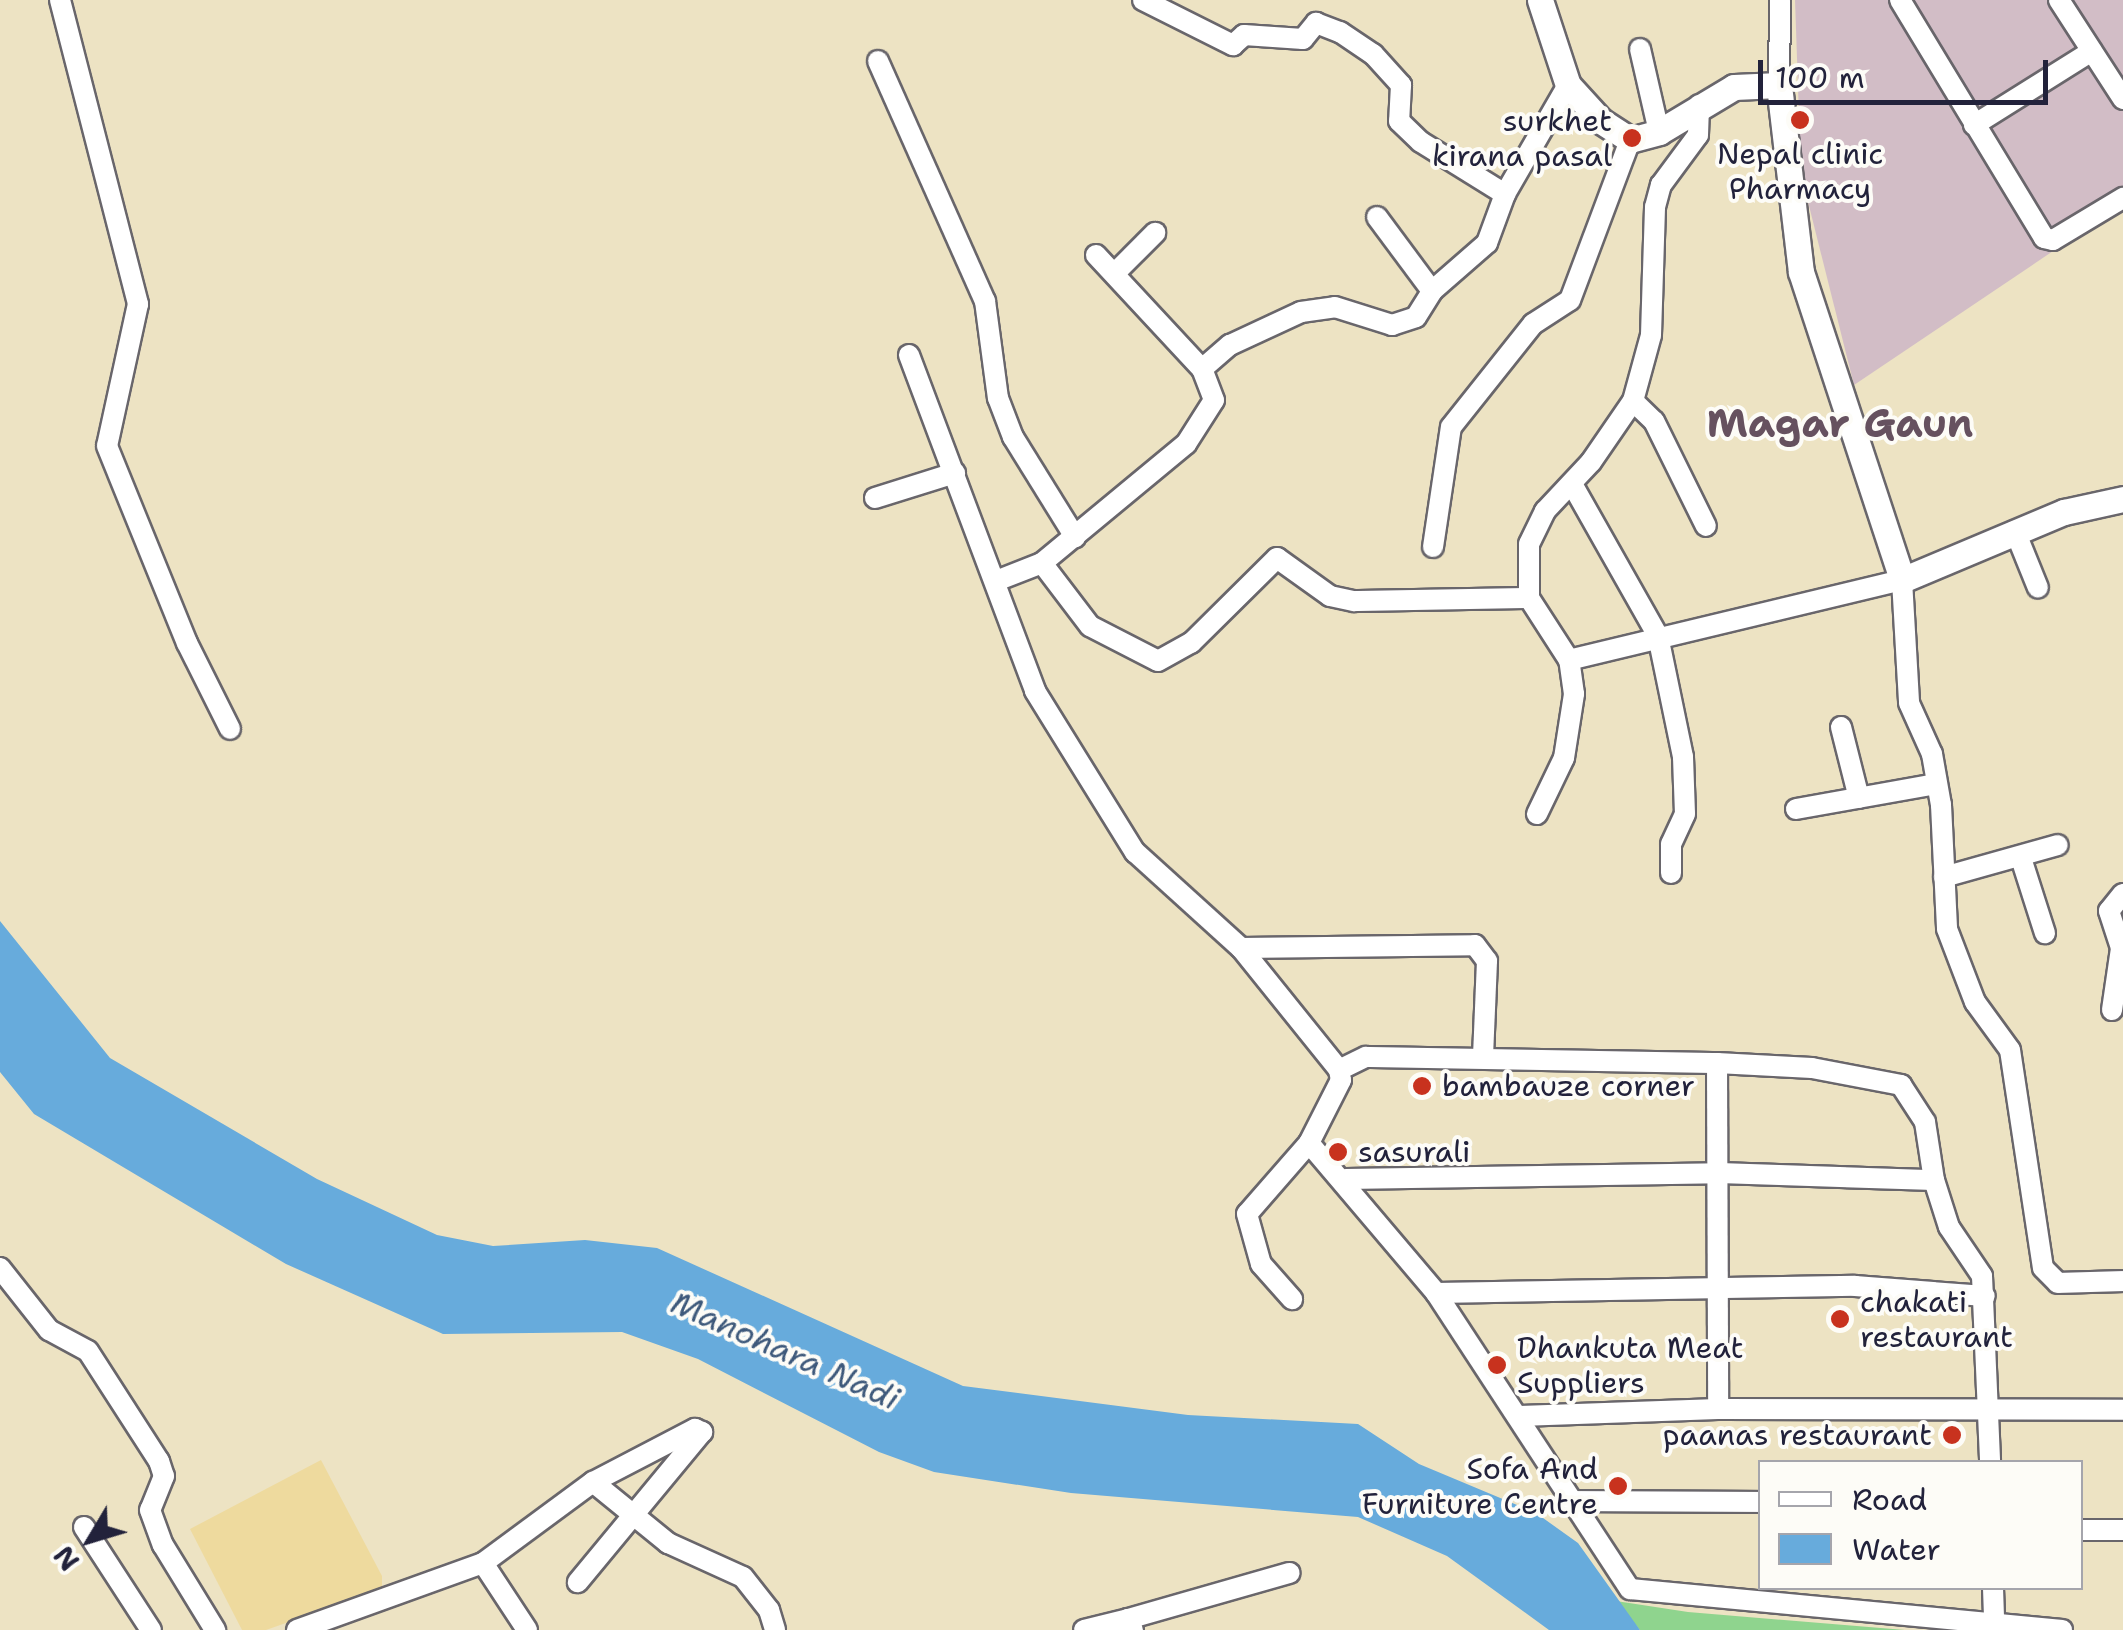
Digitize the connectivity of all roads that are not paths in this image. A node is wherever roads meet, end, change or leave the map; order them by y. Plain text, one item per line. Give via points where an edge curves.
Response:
1 (60, 0) edge
2 (1143, 0) edge
3 (1540, 0) edge
4 (1780, 0) edge
5 (1900, 0) edge
6 (2059, 0) edge
7 (1640, 49) dead end
8 (2092, 51) junction
9 (878, 61) dead end
10 (1568, 85) junction
11 (1779, 85) junction
12 (2123, 99) edge
13 (1699, 105) junction
14 (1974, 125) junction
15 (1659, 132) junction
16 (1630, 140) junction
17 (1504, 194) junction
18 (2123, 198) edge
19 (1377, 217) dead end
20 (1155, 232) dead end
21 (1096, 255) dead end
22 (1115, 272) junction
23 (1432, 292) junction
24 (909, 355) dead end
25 (1202, 369) junction
26 (1633, 401) junction
27 (954, 472) junction
28 (1572, 484) junction
29 (875, 498) dead end
30 (2123, 499) edge
31 (1706, 526) dead end
32 (2015, 531) junction
33 (1075, 537) junction
34 (1433, 546) dead end
35 (1042, 563) junction
36 (996, 580) junction
37 (1902, 580) junction
38 (2038, 588) dead end
39 (1529, 598) junction
40 (1658, 636) junction
41 (1570, 660) junction
42 (1841, 726) dead end
43 (230, 729) dead end
44 (1937, 784) junction
45 (1859, 798) junction
46 (1796, 810) dead end
47 (1537, 814) dead end
48 (2058, 845) dead end
49 (2022, 858) junction
50 (1671, 873) dead end
51 (1944, 877) junction
52 (2123, 894) edge
53 (2045, 933) dead end
54 (1241, 948) junction
55 (2112, 1010) dead end
56 (1483, 1057) junction
57 (1717, 1063) junction
58 (1339, 1070) junction
59 (1310, 1143) junction
60 (1719, 1173) junction
61 (1346, 1179) junction
62 (1934, 1180) junction
63 (1, 1272) edge
64 (2123, 1282) edge
65 (1718, 1290) junction
66 (1436, 1294) junction
67 (1985, 1296) junction
68 (1292, 1299) dead end
69 (1718, 1408) junction
70 (2123, 1410) edge
71 (1989, 1411) junction
72 (1520, 1416) junction
73 (1990, 1460) edge
74 (593, 1482) junction
75 (1572, 1501) junction
76 (1758, 1502) edge
77 (634, 1518) junction
78 (84, 1527) dead end
79 (2083, 1530) edge
80 (2123, 1530) edge
81 (484, 1563) junction
82 (1290, 1573) dead end
83 (578, 1582) dead end
84 (1993, 1590) edge
85 (1130, 1624) edge
86 (1994, 1625) junction
87 (151, 1630) edge
88 (215, 1630) edge
89 (296, 1630) edge
90 (527, 1630) edge
91 (775, 1630) edge
92 (1084, 1630) edge
93 (2062, 1630) edge

1 - 43 street via 138,304 107,446 187,644
2 - 17 street via 1233,45 1244,35 1303,39 1316,22 1340,32 1373,54 1400,85 1399,121
3 - 10 main road
4 - 11 street
5 - 14 street
6 - 8 street
7 - 15 street
8 - 12 street
8 - 14 street
9 - 33 street via 985,301 998,398 1013,437
10 - 16 main road via 1600,121
10 - 17 street
11 - 13 main road via 1734,88
11 - 37 main road via 1801,272
13 - 15 main road
13 - 26 street via 1698,135 1661,185 1655,207 1650,336
14 - 18 street via 2044,238 2053,240
15 - 16 main road
16 - 34 street via 1570,300 1534,324 1450,427
17 - 23 street via 1487,244
19 - 23 street
20 - 22 street
21 - 22 street
22 - 25 street
23 - 25 street via 1416,316 1392,325 1335,307 1270,322
24 - 27 street
25 - 33 street via 1214,400 1201,428
26 - 28 street
26 - 31 street via 1654,421
27 - 29 street
27 - 36 street
28 - 39 street via 1535,528 1526,560
28 - 40 street
30 - 32 main road
32 - 37 main road
32 - 38 street
33 - 35 street
35 - 36 street
35 - 39 street via 1090,626 1158,661 1191,643 1277,558 1330,596 1354,601
36 - 54 street via 1035,691 1135,852
37 - 40 street
37 - 44 street via 1909,703 1932,754
39 - 41 street
40 - 41 street
40 - 50 street via 1684,757 1686,814 1671,844
41 - 47 street via 1570,730
42 - 45 street
44 - 45 street
44 - 51 street
45 - 46 street
48 - 49 street
49 - 51 street
49 - 53 street
51 - 64 street via 1958,968 2010,1050 2043,1268 2058,1283
52 - 55 street via 2109,911 2120,948
54 - 56 street via 1474,945 1488,961
54 - 58 street
56 - 57 street
56 - 58 street via 1366,1057
57 - 60 street
57 - 62 street via 1812,1068 1900,1085 1925,1122
58 - 59 street via 1342,1080
59 - 61 street
59 - 68 street via 1247,1214 1261,1264
60 - 61 street
60 - 62 street
60 - 65 street
61 - 66 street
62 - 67 street via 1949,1227 1982,1276
63 - 88 street via 49,1330 88,1351 159,1461 164,1476 150,1510 163,1545
65 - 66 street
65 - 67 street via 1855,1286
65 - 69 street
66 - 72 street
67 - 71 street
69 - 71 street
69 - 72 street
70 - 71 street
71 - 73 street
72 - 75 street
74 - 77 street
74 - 77 street via 695,1429 702,1432
74 - 81 street
75 - 76 street
75 - 86 street via 1618,1577 1644,1595
77 - 83 street
77 - 91 street via 668,1543 743,1577 769,1610
78 - 87 street
79 - 80 street
81 - 89 street
81 - 90 street
82 - 85 street
84 - 86 street
85 - 92 street
86 - 93 street

